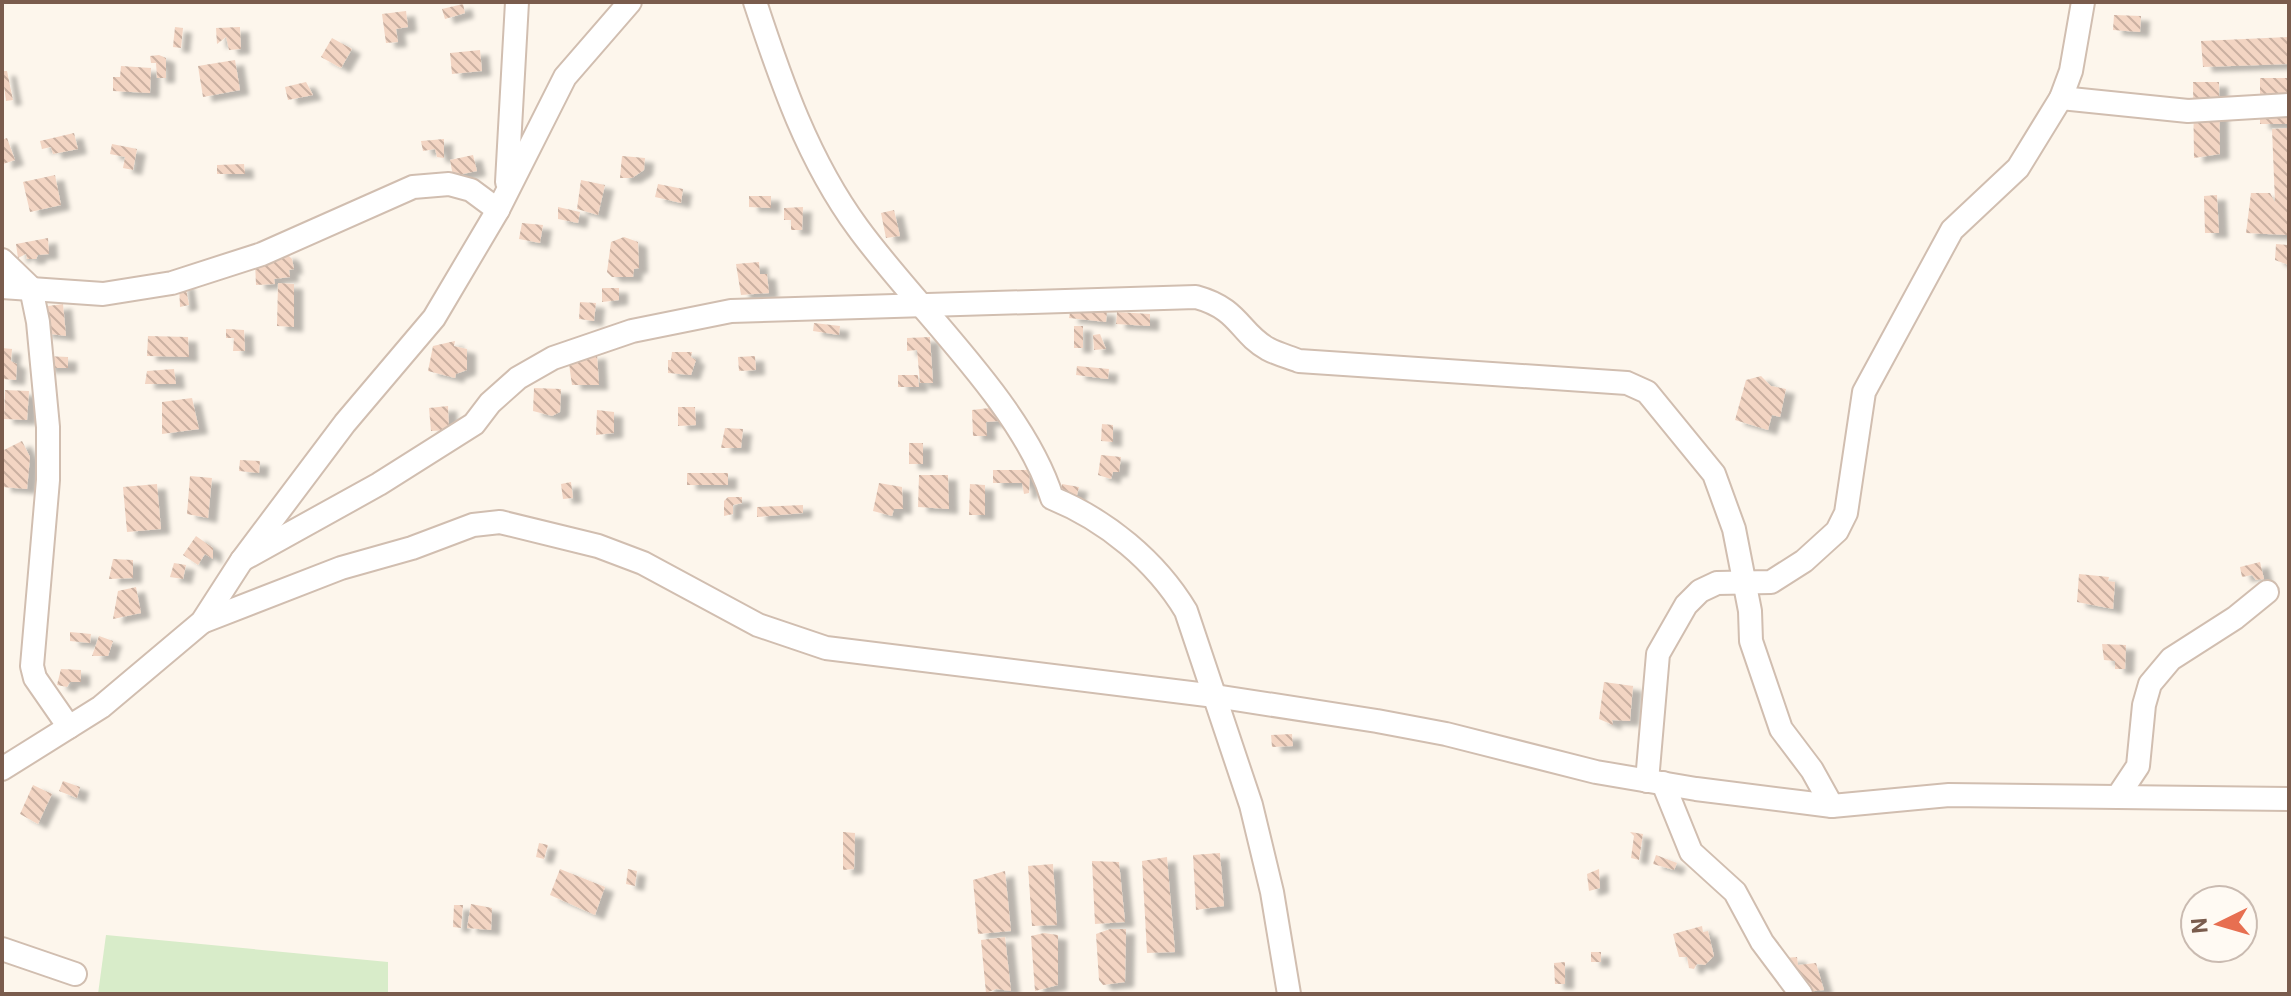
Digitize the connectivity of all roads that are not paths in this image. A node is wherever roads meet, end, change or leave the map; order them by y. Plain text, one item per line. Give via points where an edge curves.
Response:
1 (517, 2) edge
2 (630, 2) edge
3 (755, 2) edge
4 (2083, 2) edge
5 (2061, 98) junction
6 (2289, 105) edge
7 (502, 200) junction
8 (2, 260) edge
9 (2, 287) edge
10 (31, 288) junction
11 (922, 306) junction
12 (242, 560) junction
13 (1746, 585) junction
14 (2267, 592) dead end
15 (202, 622) junction
16 (1215, 696) junction
17 (69, 727) junction
18 (2, 769) edge
19 (1655, 782) junction
20 (2118, 796) junction
21 (2289, 799) edge
22 (1832, 806) junction
23 (2, 949) edge
24 (75, 974) dead end
25 (1289, 994) edge
26 (1801, 994) edge

1 - 7 street
2 - 7 street via 565,77
3 - 11 street via 783,88 818,165 857,227
4 - 5 street
5 - 6 street via 2188,111
5 - 13 street via 2018,168 1952,230 1877,366 1864,392 1849,501 1837,531 1786,575
7 - 10 street via 449,184 413,187 262,254 172,283 103,294
7 - 12 street via 434,318 345,423
8 - 10 street
9 - 10 street
10 - 17 street via 48,467 32,666
11 - 12 street via 731,311 632,331 553,358 518,378 474,424
11 - 13 street via 1196,297 1215,302 1237,318 1266,348 1299,361 1637,385 1714,474
11 - 16 street via 1028,443 1042,465 1052,498 1073,506 1140,553 1172,586
12 - 15 street
13 - 19 street via 1717,583 1700,591 1658,654
13 - 22 street via 1751,641 1781,729
14 - 20 street via 2171,659 2150,684 2138,766
15 - 16 street via 341,568 473,525 500,522 643,563 758,625 826,648
15 - 17 street via 142,676
16 - 19 street via 1446,734
16 - 25 street via 1262,850
17 - 18 street
19 - 22 street
19 - 26 street via 1691,852 1735,892 1762,942
20 - 21 street
20 - 22 street via 1949,795
23 - 24 street

